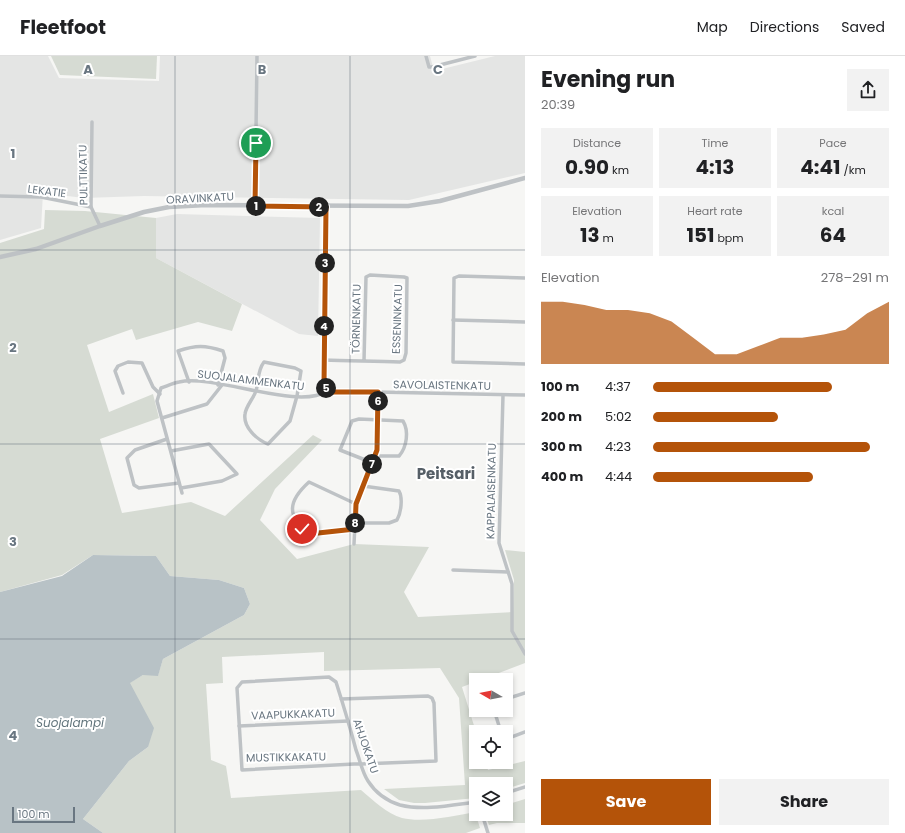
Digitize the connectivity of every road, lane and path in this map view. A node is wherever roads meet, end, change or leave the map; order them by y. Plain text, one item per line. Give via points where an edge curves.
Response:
1 (257, 56) edge
2 (426, 56) edge
3 (475, 56) edge
4 (92, 122) dead end
5 (525, 178) edge
6 (0, 196) edge
7 (255, 206) junction
8 (91, 207) junction
9 (326, 207) junction
10 (100, 226) junction
11 (0, 257) edge
12 (366, 278) joint
13 (525, 278) edge
14 (454, 320) junction
15 (525, 322) edge
16 (324, 360) junction
17 (364, 361) junction
18 (525, 364) edge
19 (189, 382) junction
20 (220, 385) junction
21 (256, 391) junction
22 (327, 391) junction
23 (378, 392) junction
24 (123, 393) dead end
25 (160, 394) junction
26 (503, 395) junction
27 (525, 395) edge
28 (297, 396) junction
29 (162, 418) junction
30 (378, 419) junction
31 (167, 439) junction
32 (171, 451) junction
33 (375, 456) junction
34 (373, 463) junction
35 (179, 483) junction
36 (363, 486) junction
37 (181, 488) junction
38 (182, 493) dead end
39 (356, 504) junction
40 (355, 523) junction
41 (355, 529) junction
42 (354, 544) dead end
43 (453, 570) dead end
44 (508, 572) junction
45 (525, 654) edge
46 (329, 677) joint
47 (525, 693) edge
48 (513, 697) edge
49 (341, 699) junction
50 (348, 721) junction
51 (239, 726) junction
52 (525, 732) edge
53 (513, 736) edge
54 (361, 764) junction
55 (525, 787) edge
56 (513, 791) edge
57 (469, 803) edge
58 (484, 821) edge
59 (488, 833) edge

1 - 7 street
2 - 3 street via 428,67
4 - 8 street, PULTTIKATU
5 - 9 street, ORAVINKATU via 440,201 408,206
6 - 8 street, LEKATIE via 41,197
7 - 9 street, ORAVINKATU
7 - 10 street, ORAVINKATU via 169,207
8 - 10 street, PULTTIKATU
9 - 16 street
10 - 11 street, ORAVINKATU via 36,249
12 - 17 street, TÖRNENKATU
12 - 17 street, ESSENINKATU via 370,275 407,278 406,353 404,360 400,362
13 - 14 street via 454,278
14 - 15 street
14 - 18 street via 453,362
16 - 17 street
16 - 22 street via 324,386
19 - 20 street, SUOJALAMMENKATU
19 - 20 street via 178,351 194,346 210,347 223,351 225,358
19 - 25 street, SUOJALAMMENKATU via 162,388
20 - 21 street, SUOJALAMMENKATU
20 - 29 street via 207,404
21 - 28 street, SUOJALAMMENKATU
21 - 28 street via 259,368 264,362 301,371
21 - 28 street via 245,414 246,423 258,440 268,444 290,421
22 - 23 street, SAVOLAISTENKATU
22 - 28 street, SUOJALAMMENKATU via 320,396
23 - 26 street, SAVOLAISTENKATU
23 - 30 street
24 - 25 street via 115,371 118,366 137,361 142,363
25 - 29 street via 157,401
26 - 27 street, SAVOLAISTENKATU
26 - 44 street, KAPPALAISENKATU via 499,543
29 - 31 street
30 - 33 street
30 - 33 street via 402,421 407,427 405,450 399,456
30 - 34 street via 352,421 340,450
31 - 32 street
31 - 35 street via 134,450 127,458 134,485 139,488
32 - 35 street
32 - 37 street via 209,444 237,474 216,482
33 - 34 street
34 - 36 street
35 - 37 street
36 - 39 street
36 - 40 street via 399,491 400,515 397,520 389,523
37 - 38 street
39 - 40 street
39 - 41 street via 309,482 299,490 292,507 292,513 302,529 309,534
40 - 41 street
41 - 42 street
43 - 44 street
44 - 45 street, KAPPALAISENKATU via 512,584 512,631
46 - 49 street, AHJOKATU via 336,682
46 - 51 street, MUSTIKKAKATU via 242,682 237,688
47 - 48 street
49 - 50 street, AHJOKATU
49 - 54 street via 428,696 434,703 436,761
50 - 51 street, VAAPUKKAKATU
50 - 54 street, AHJOKATU
51 - 54 street, MUSTIKKAKATU via 242,770
52 - 53 street
54 - 57 street, AHJOKATU via 364,775 374,789 398,805 424,807
55 - 56 street
58 - 59 street

